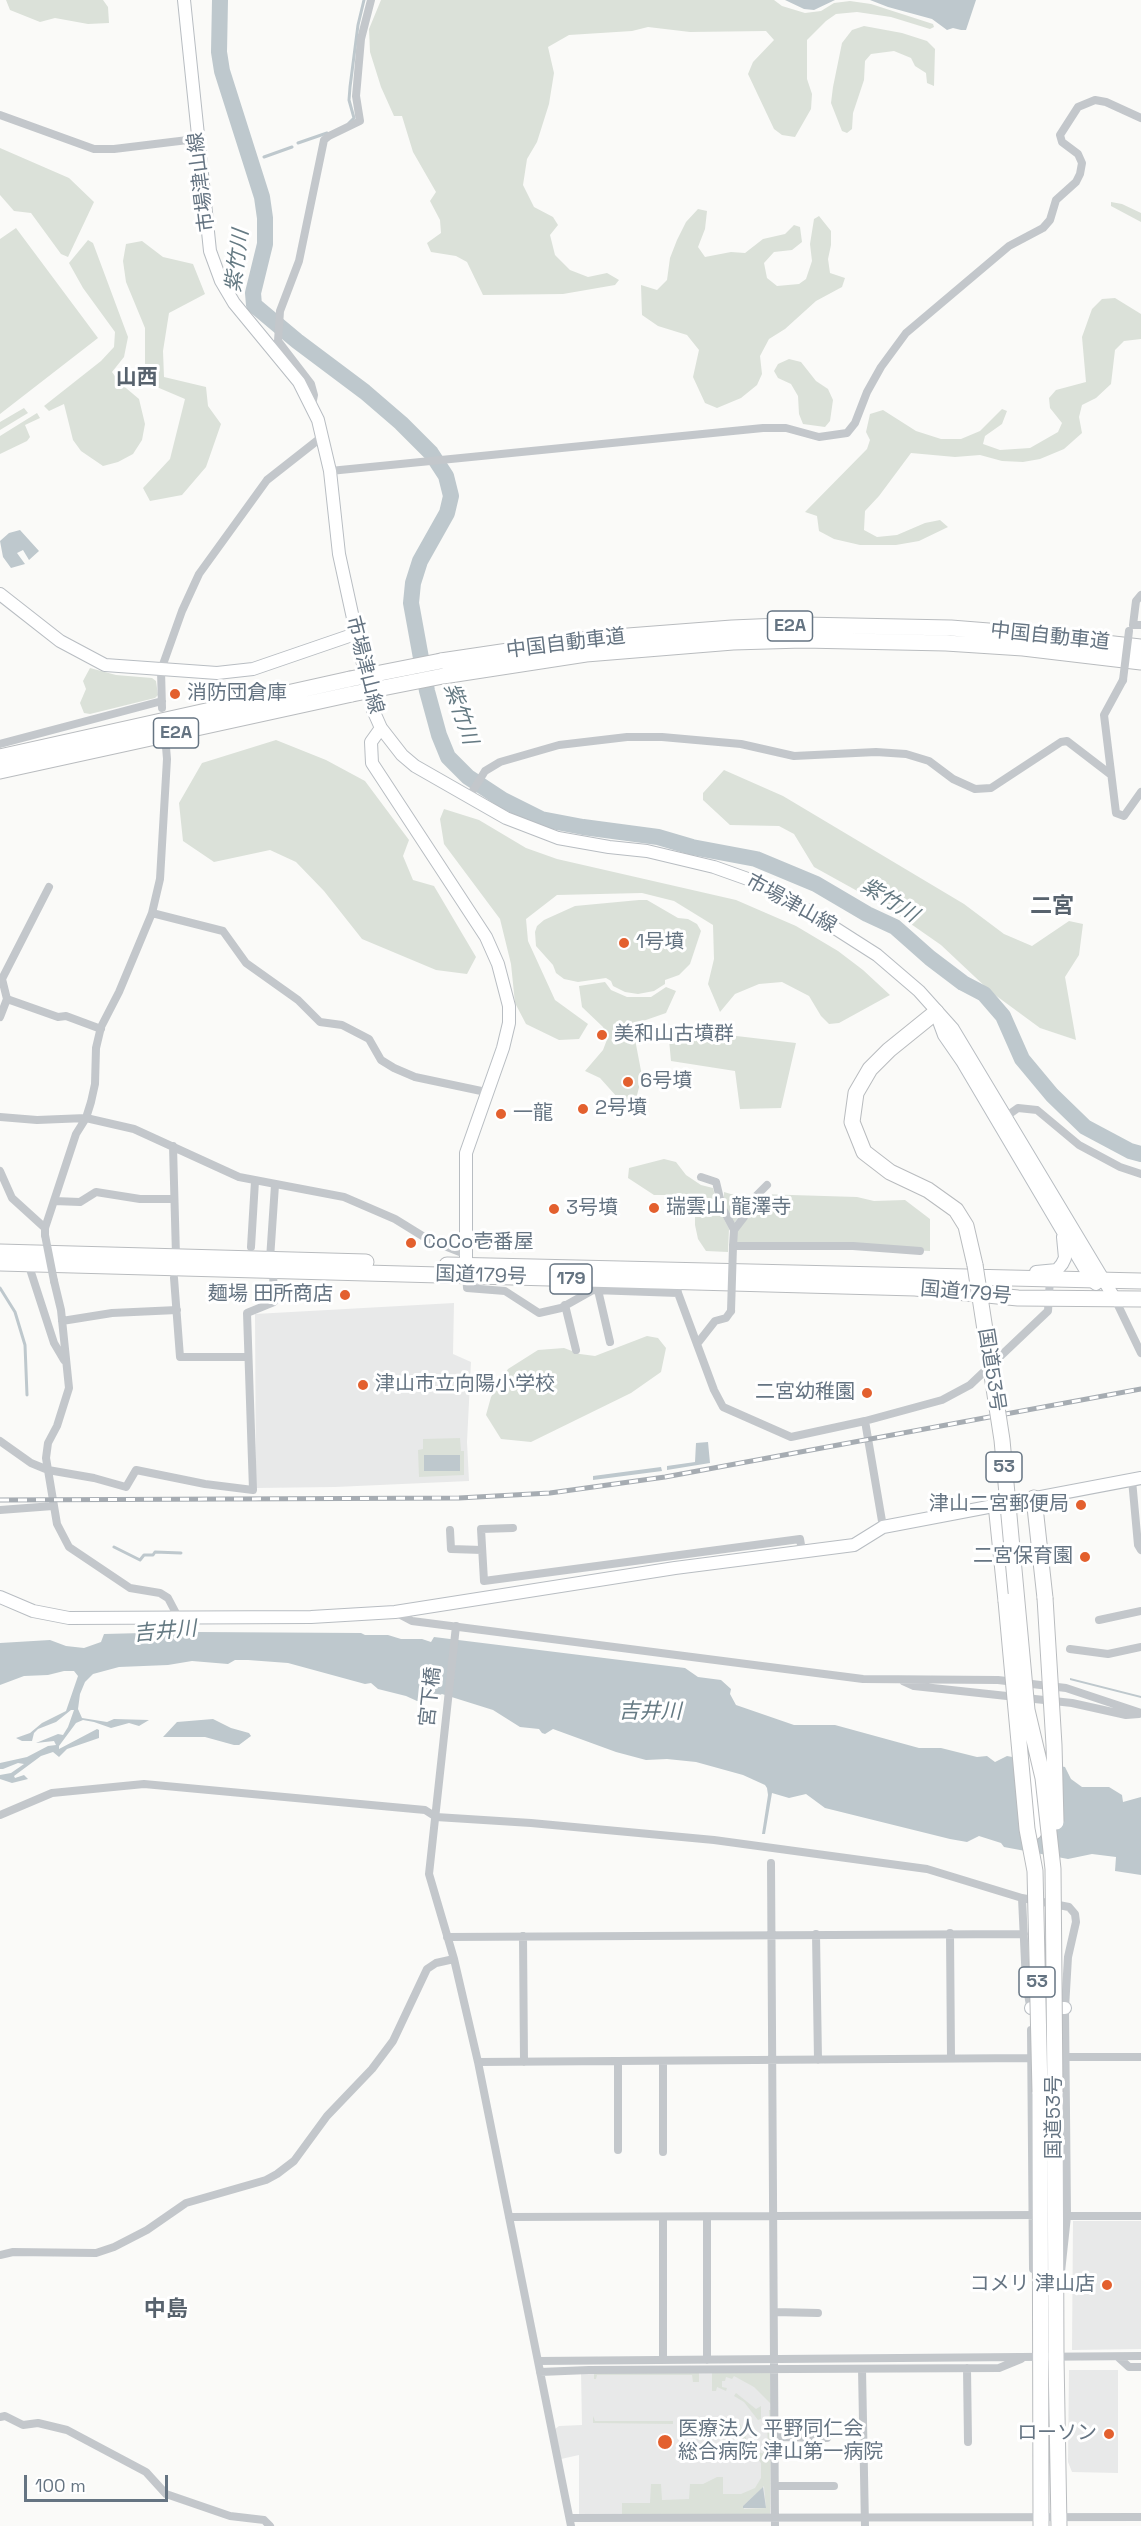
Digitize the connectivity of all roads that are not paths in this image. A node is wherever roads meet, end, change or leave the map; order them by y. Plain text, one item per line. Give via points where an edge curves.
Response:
1 (184, 0) edge
2 (371, 0) edge
3 (0, 115) edge
4 (1141, 118) edge
5 (196, 139) junction
6 (312, 405) junction
7 (323, 435) junction
8 (330, 471) junction
9 (0, 594) edge
10 (1141, 595) edge
11 (1134, 627) edge
12 (355, 634) junction
13 (1141, 647) edge
14 (1141, 662) edge
15 (442, 669) junction
16 (161, 670) junction
17 (351, 687) junction
18 (381, 728) junction
19 (0, 744) edge
20 (166, 747) dead end
21 (0, 757) edge
22 (0, 771) edge
23 (1110, 774) junction
24 (1141, 792) edge
25 (471, 793) junction
26 (49, 887) dead end
27 (152, 913) junction
28 (7, 999) junction
29 (936, 1012) junction
30 (0, 1017) edge
31 (101, 1029) junction
32 (486, 1092) junction
33 (0, 1117) edge
34 (86, 1118) junction
35 (1002, 1119) junction
36 (173, 1146) junction
37 (0, 1171) edge
38 (1141, 1174) edge
39 (700, 1177) dead end
40 (255, 1181) junction
41 (275, 1185) junction
42 (767, 1185) dead end
43 (174, 1199) junction
44 (54, 1201) junction
45 (734, 1230) junction
46 (1062, 1230) junction
47 (45, 1232) junction
48 (733, 1246) junction
49 (251, 1247) dead end
50 (920, 1251) dead end
51 (0, 1252) edge
52 (176, 1256) junction
53 (27, 1258) junction
54 (0, 1263) edge
55 (271, 1264) junction
56 (466, 1265) junction
57 (174, 1278) dead end
58 (996, 1278) junction
59 (1050, 1279) junction
60 (1098, 1281) junction
61 (1141, 1281) edge
62 (676, 1282) junction
63 (598, 1290) junction
64 (1050, 1299) junction
65 (1115, 1299) junction
66 (1141, 1299) edge
67 (565, 1305) junction
68 (177, 1310) junction
69 (62, 1320) junction
70 (610, 1342) dead end
71 (697, 1344) junction
72 (576, 1350) dead end
73 (1141, 1353) edge
74 (248, 1357) junction
75 (67, 1366) junction
76 (865, 1421) junction
77 (0, 1441) edge
78 (48, 1470) junction
79 (1136, 1479) edge
80 (1034, 1498) junction
81 (996, 1504) junction
82 (53, 1506) junction
83 (0, 1510) edge
84 (883, 1527) junction
85 (513, 1528) dead end
86 (450, 1530) dead end
87 (482, 1550) junction
88 (1141, 1550) edge
89 (674, 1562) junction
90 (529, 1575) junction
91 (530, 1590) junction
92 (0, 1597) edge
93 (395, 1611) junction
94 (1141, 1611) edge
95 (178, 1617) junction
96 (1099, 1620) dead end
97 (456, 1626) junction
98 (1141, 1647) edge
99 (1070, 1649) dead end
100 (899, 1680) junction
101 (1027, 1710) junction
102 (1141, 1714) edge
103 (1126, 1715) junction
104 (1141, 1722) edge
105 (0, 1815) edge
106 (436, 1817) junction
107 (771, 1863) dead end
108 (1053, 1869) junction
109 (1035, 1871) junction
110 (1022, 1898) junction
111 (950, 1933) junction
112 (772, 1934) junction
113 (816, 1934) junction
114 (1024, 1934) junction
115 (523, 1936) junction
116 (447, 1937) junction
117 (454, 1959) junction
118 (1031, 2008) junction
119 (1065, 2008) junction
120 (1141, 2056) edge
121 (1065, 2057) junction
122 (951, 2058) junction
123 (1031, 2058) junction
124 (773, 2060) junction
125 (818, 2060) junction
126 (618, 2061) junction
127 (663, 2061) junction
128 (478, 2062) junction
129 (524, 2062) junction
130 (1047, 2092) junction
131 (618, 2150) dead end
132 (663, 2152) dead end
133 (1049, 2215) junction
134 (1141, 2216) edge
135 (509, 2217) junction
136 (663, 2217) junction
137 (707, 2217) junction
138 (773, 2217) junction
139 (0, 2255) edge
140 (774, 2312) junction
141 (818, 2313) dead end
142 (1118, 2356) junction
143 (1141, 2356) edge
144 (1048, 2357) junction
145 (775, 2358) junction
146 (1024, 2358) junction
147 (663, 2360) junction
148 (707, 2360) junction
149 (538, 2361) junction
150 (1141, 2367) edge
151 (967, 2368) junction
152 (775, 2369) junction
153 (862, 2369) junction
154 (540, 2372) junction
155 (0, 2417) edge
156 (775, 2437) junction
157 (827, 2438) dead end
158 (968, 2442) dead end
159 (775, 2486) junction
160 (834, 2486) dead end
161 (1141, 2517) edge
162 (571, 2522) edge
163 (775, 2522) edge
164 (865, 2522) edge
165 (930, 2522) edge
166 (970, 2522) edge
167 (1041, 2522) edge
168 (1059, 2522) edge
169 (270, 2526) edge

1 - 5 street, 市場津山線
2 - 6 street via 357,85 360,121 324,140 299,261 280,311 278,341 311,384
3 - 5 street via 94,149
4 - 8 street via 1095,100 1078,107 1060,135 1062,142 1078,154 1082,162 1080,174 1056,200 1050,220 1001,253 906,333 881,367 847,433 819,437 763,428
5 - 6 street, 市場津山線 via 210,252 221,281 234,303 282,359
6 - 7 street, 市場津山線
7 - 8 street, 市場津山線
7 - 16 street via 267,480 216,548 190,592
8 - 12 street, 市場津山線 via 339,554
9 - 16 street via 60,641 105,665
10 - 11 street via 1136,601
11 - 23 street, bridge via 1123,680 1104,715
12 - 16 street via 253,669 217,673
12 - 18 street, 市場津山線
13 - 15 highway, 中国自動車道 / E2A via 951,628 803,625 589,639
14 - 15 highway, 中国自動車道 / E2A via 1023,648 803,640 733,642
15 - 17 highway, 中国自動車道 / E2A, bridge
16 - 19 street via 162,705
17 - 21 highway, 中国自動車道 / E2A
17 - 22 highway, 中国自動車道 / E2A
18 - 25 street, 市場津山線 via 415,766
18 - 32 street via 371,742 372,763 486,937 506,991 509,1023
20 - 27 street via 160,879
23 - 24 street via 1116,813 1124,816
23 - 25 street via 1067,741 1061,741 992,788 975,789 952,779 929,761 906,754 794,756 741,744 627,737 559,745 500,762 485,771
25 - 29 street, 市場津山線 via 506,818 558,838 647,851 714,867 759,883 877,955 919,991
26 - 28 street via 2,979
27 - 31 street
27 - 32 street via 223,931 246,963 298,999 320,1022 342,1025 369,1039 381,1060 394,1068 415,1077
28 - 30 street
28 - 31 street
29 - 35 street, 市場津山線 via 953,1029
29 - 101 highway, 国道53号 / 53, bridge via 870,1069 856,1094 852,1122 864,1152 890,1172 928,1190 956,1210 966,1226 1002,1440
31 - 34 street via 95,1084
32 - 56 street via 466,1153
33 - 34 street
34 - 36 street via 134,1130
34 - 44 street via 76,1134
35 - 38 street via 1018,1108 1037,1110 1086,1149
35 - 46 street, 市場津山線
35 - 60 street, 市場津山線
36 - 40 street
36 - 43 street
37 - 47 street via 12,1198
39 - 45 street via 716,1182 722,1207
40 - 41 street
40 - 49 street
41 - 55 street
41 - 56 street via 344,1197 395,1219
42 - 45 street
43 - 44 street via 140,1199 96,1192 80,1202
43 - 52 street
44 - 47 street
45 - 48 street
46 - 58 street via 1065,1257 1057,1270
46 - 60 street, 市場津山線
47 - 69 street, bridge
48 - 50 street via 853,1246
48 - 71 street, bridge via 731,1311 726,1318 715,1320
51 - 53 highway, 国道179号 / 179
52 - 53 highway, 国道179号 / 179
52 - 55 highway, 国道179号 / 179
53 - 54 highway, 国道179号 / 179
53 - 55 highway, 国道179号 / 179
53 - 75 street via 54,1342
55 - 56 highway, 国道179号 / 179
55 - 74 street via 274,1302 247,1312
56 - 62 highway, 国道179号 / 179
56 - 67 street via 467,1288 505,1291 539,1314
57 - 68 street
58 - 59 highway, 国道179号 / 179
58 - 62 highway, 国道179号 / 179
59 - 60 highway, 国道179号 / 179
59 - 64 street
60 - 61 highway, 国道179号 / 179
60 - 65 street, 市場津山線
62 - 63 street
62 - 64 highway, 国道179号 / 179 via 915,1288
62 - 71 street
63 - 67 street
63 - 70 street
64 - 65 highway, 国道179号 / 179
64 - 76 street via 1048,1311 970,1385 942,1400
65 - 66 highway, 国道179号 / 179
65 - 73 street
67 - 72 street
68 - 69 street via 112,1312
68 - 74 street via 180,1357
69 - 75 street
71 - 76 street via 723,1407 744,1418 791,1437
74 - 78 street via 253,1490 136,1470 126,1487
75 - 78 street via 69,1388 48,1443
76 - 84 street
77 - 78 street
78 - 82 street
79 - 80 street
79 - 88 street
80 - 81 street
80 - 108 highway, bridge via 1045,1598 1056,1797
81 - 84 street
81 - 109 highway, bridge via 1027,1829
82 - 83 street
82 - 95 street via 69,1547 130,1588 168,1598
84 - 89 street via 854,1545
85 - 87 street via 481,1529
86 - 87 street via 451,1549
87 - 90 street via 484,1581
89 - 90 street
89 - 91 street
90 - 91 street
91 - 93 street
92 - 95 street via 33,1611 69,1618
93 - 95 street via 311,1617
93 - 97 street via 412,1621
94 - 96 street
97 - 100 street via 831,1675
97 - 106 street, 宮下橋
98 - 99 street via 1108,1654
100 - 102 street via 998,1680 1066,1688
100 - 103 street via 914,1686 1072,1703
101 - 108 highway, 国道53号 / 53, bridge via 1043,1778
101 - 109 highway, 国道53号 / 53, bridge
102 - 103 street
103 - 104 street
105 - 106 street via 52,1793 144,1784 425,1810
106 - 110 street via 714,1840 927,1869
106 - 116 street, 宮下橋 via 429,1874
107 - 112 street
108 - 130 highway, 国道53号 / 53, bridge
109 - 130 highway, 国道53号 / 53, bridge
110 - 114 street
110 - 119 street via 1069,1907 1075,1914
111 - 113 street
111 - 114 street
111 - 122 street
112 - 113 street
112 - 115 street
112 - 124 street
113 - 125 street
114 - 118 street
115 - 116 street
115 - 129 street
116 - 117 street, 宮下橋
117 - 128 street, 宮下橋
117 - 139 street via 427,1969 393,2041 327,2116 294,2161 277,2174 186,2203 147,2230 96,2253
118 - 119 street
118 - 123 street
119 - 121 street
120 - 121 street
121 - 133 street
122 - 123 street
122 - 125 street
123 - 133 street
124 - 125 street
124 - 127 street
124 - 138 street
126 - 127 street
126 - 129 street
126 - 131 street
127 - 132 street
128 - 129 street
128 - 135 street, 宮下橋
130 - 133 highway, 国道53号 / 53
130 - 133 highway, 国道53号 / 53 via 1055,2116 1049,2153
133 - 134 street
133 - 138 street
133 - 144 highway, 国道53号 / 53 via 1055,2290
133 - 144 highway, 国道53号 / 53 via 1041,2317
135 - 136 street
135 - 149 street, 宮下橋
136 - 137 street
136 - 147 street
137 - 138 street
137 - 148 street
138 - 140 street
140 - 141 street
140 - 145 street
142 - 143 street
142 - 144 street
142 - 150 street via 1129,2367
144 - 146 street
144 - 167 highway, 国道53号 / 53
144 - 168 highway, 国道53号 / 53
145 - 146 street
145 - 148 street
145 - 152 street
146 - 151 street via 999,2368
147 - 148 street
147 - 149 street
149 - 154 street, 宮下橋
151 - 153 street
151 - 158 street
152 - 153 street
152 - 154 street
152 - 156 street
153 - 164 street
154 - 162 street, 宮下橋
155 - 169 street via 22,2425 38,2423 67,2430 146,2472 166,2494 230,2516 264,2520
156 - 157 street
156 - 159 street
159 - 160 street
159 - 163 street
161 - 168 street
162 - 163 street
163 - 164 street
164 - 165 street
165 - 166 street
166 - 167 street
167 - 168 street

